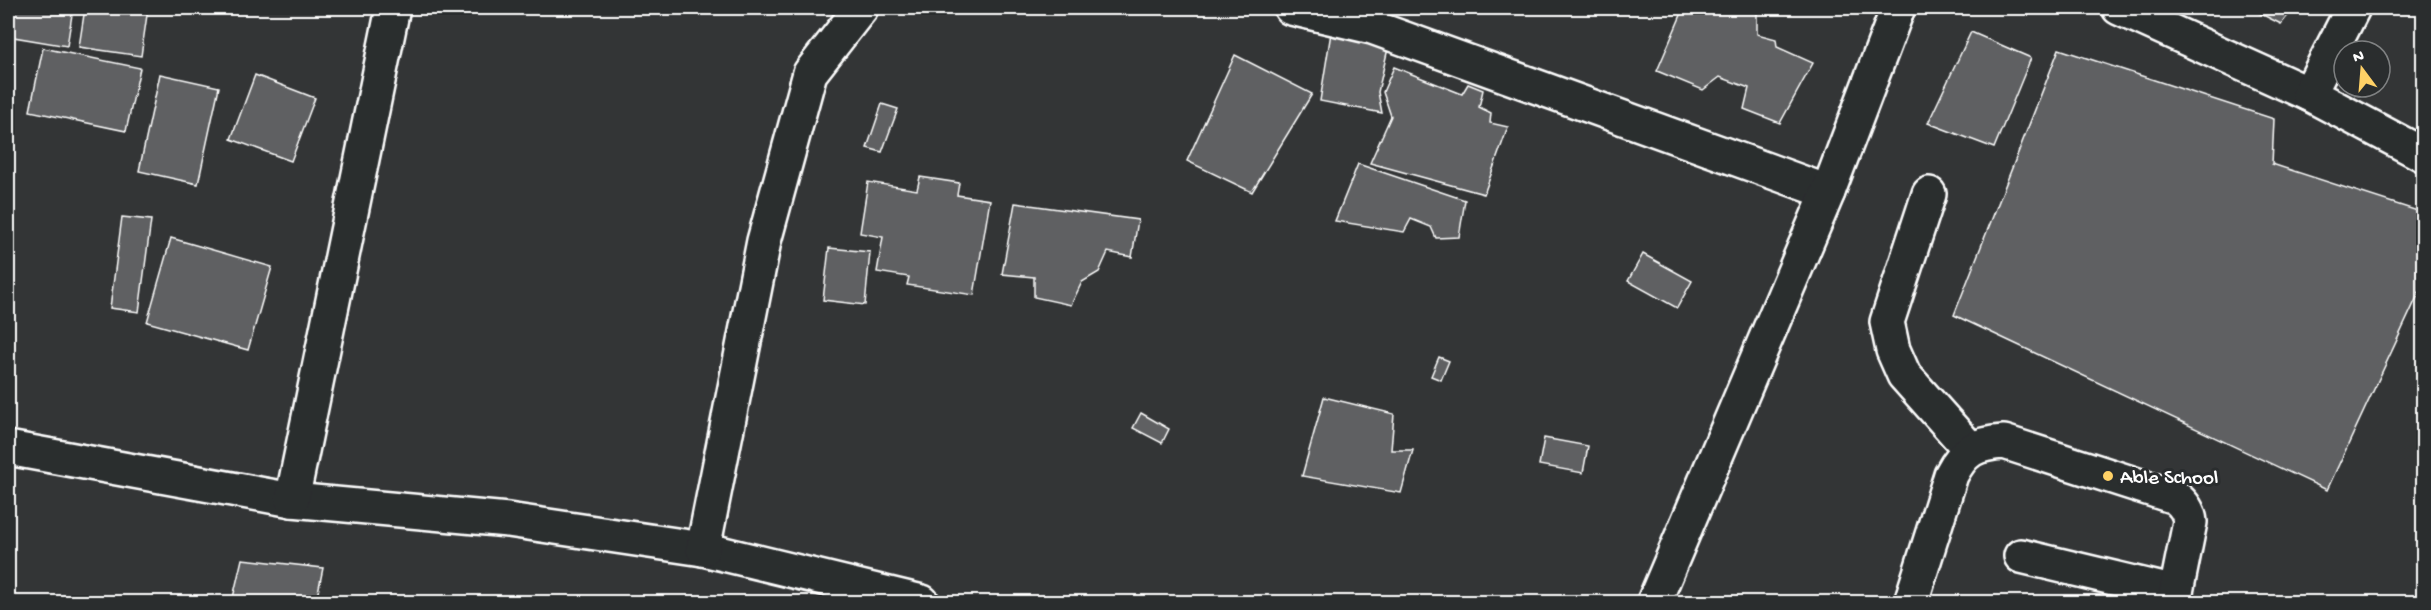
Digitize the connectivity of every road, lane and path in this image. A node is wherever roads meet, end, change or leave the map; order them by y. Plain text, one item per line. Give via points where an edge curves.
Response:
1 (393, 8) edge
2 (861, 8) edge
3 (1291, 8) edge
4 (1898, 8) edge
5 (2119, 8) edge
6 (2353, 8) edge
7 (2309, 94) junction
8 (2424, 155) edge
9 (1828, 192) junction
10 (1929, 194) dead end
11 (8, 448) edge
12 (1970, 449) junction
13 (292, 500) junction
14 (703, 549) junction
15 (2022, 556) dead end
16 (2175, 598) edge
17 (922, 603) edge
18 (1654, 603) edge
19 (1911, 603) edge

1 - 13 street
2 - 14 street via 810,73 764,241
3 - 9 street via 1372,27
4 - 9 street
5 - 7 street
6 - 7 street
7 - 8 street
9 - 18 street
10 - 12 street via 1887,322 1904,375
11 - 13 street
12 - 16 street via 2004,442 2175,497 2189,514 2190,522
12 - 19 street via 1951,476
13 - 14 street via 508,520
14 - 17 street
15 - 16 street

